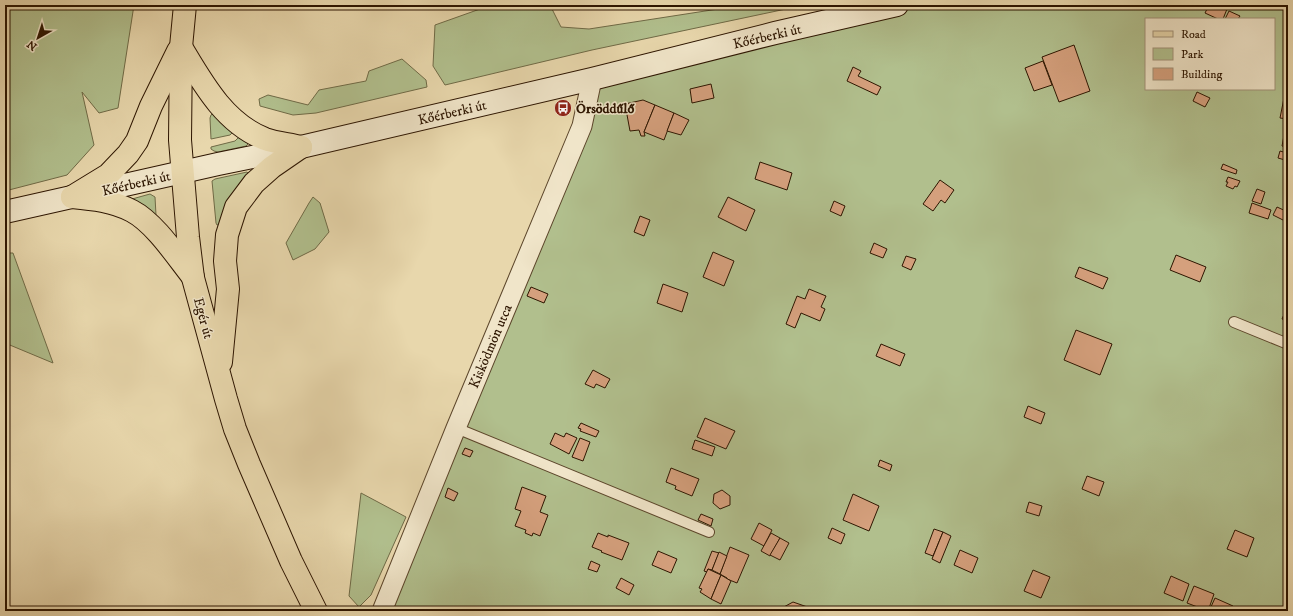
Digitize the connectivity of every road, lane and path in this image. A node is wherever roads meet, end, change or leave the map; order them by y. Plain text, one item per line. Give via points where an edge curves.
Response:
1 (185, 5) edge
2 (897, 5) edge
3 (181, 47) junction
4 (592, 79) junction
5 (301, 147) junction
6 (183, 172) junction
7 (72, 197) junction
8 (5, 212) edge
9 (193, 278) junction
10 (1234, 322) dead end
11 (1288, 344) edge
12 (220, 376) junction
13 (456, 428) junction
14 (709, 532) dead end
15 (316, 611) edge
16 (382, 611) edge

1 - 3 main road, Egér út
2 - 4 street, Kőérberki út
3 - 5 main road via 211,95 242,127 266,139
3 - 6 main road, Egér út via 180,140
3 - 7 main road via 128,154 108,174
4 - 5 street, Kőérberki út
4 - 13 street, Kisködmön utca via 582,126
5 - 6 street, Kőérberki út
5 - 12 main road via 254,183 236,207 226,234 228,289
6 - 7 street, Kőérberki út
6 - 9 main road, Egér út
7 - 8 street, Kőérberki út
7 - 9 main road via 108,202 132,211 146,221
9 - 12 main road, Egér út
10 - 11 lane
12 - 15 main road, Egér út via 235,429 249,464 291,561
13 - 14 lane
13 - 16 street, Kisködmön utca

